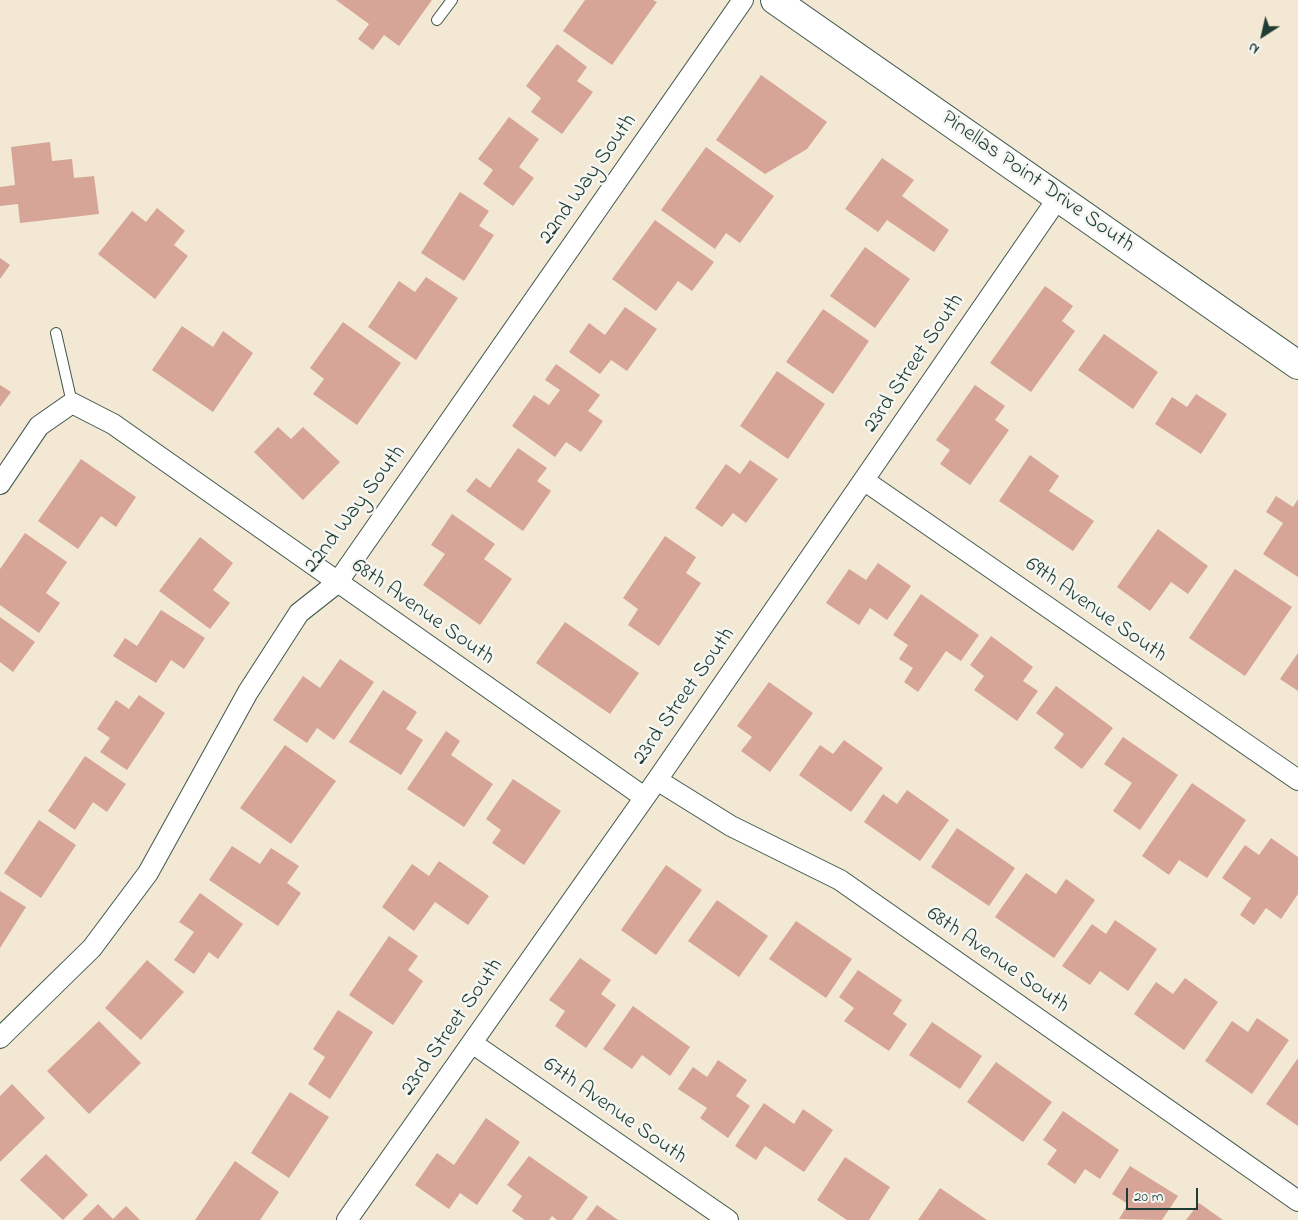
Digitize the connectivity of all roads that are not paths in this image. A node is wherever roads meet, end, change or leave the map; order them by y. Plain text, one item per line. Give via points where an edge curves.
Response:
1 (452, 0) edge
2 (744, 0) edge
3 (776, 0) edge
4 (437, 20) dead end
5 (1058, 198) junction
6 (56, 333) dead end
7 (1298, 365) edge
8 (72, 403) junction
9 (865, 481) junction
10 (0, 484) edge
11 (337, 583) junction
12 (657, 780) junction
13 (1298, 780) edge
14 (644, 797) junction
15 (0, 1038) edge
16 (472, 1043) junction
17 (1298, 1201) edge
18 (347, 1220) edge
19 (728, 1220) edge

1 - 4 lane
2 - 11 street, 22nd Way South
3 - 5 street, Pinellas Point Drive South
5 - 7 street, Pinellas Point Drive South
5 - 9 street, 23rd Street South
6 - 8 lane
8 - 10 street via 39,426
8 - 11 street, 68th Avenue South via 113,424
9 - 12 street, 23rd Street South
9 - 13 street, 69th Avenue South
11 - 14 street, 68th Avenue South
11 - 15 street, 22nd Way South via 299,613 248,692 148,874 92,948
12 - 14 street, 23rd Street South
12 - 17 street, 68th Avenue South via 731,826 840,880
14 - 16 street, 23rd Street South
16 - 18 street, 23rd Street South
16 - 19 street, 67th Avenue South

